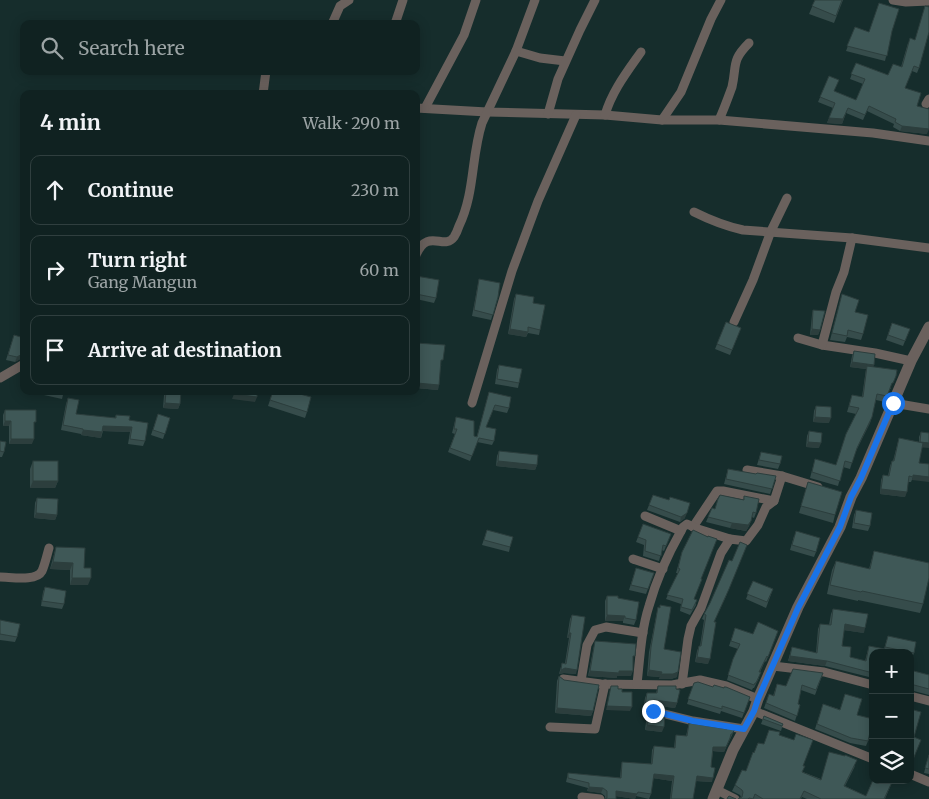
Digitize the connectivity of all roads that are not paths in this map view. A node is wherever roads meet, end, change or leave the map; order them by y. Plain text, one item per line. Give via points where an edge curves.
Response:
1 (349, 0) edge
2 (403, 0) edge
3 (476, 0) edge
4 (535, 0) edge
5 (595, 0) edge
6 (721, 0) edge
7 (893, 0) edge
8 (929, 1) edge
9 (334, 20) edge
10 (396, 20) edge
11 (749, 43) dead end
12 (516, 51) junction
13 (641, 52) dead end
14 (565, 61) junction
15 (265, 75) edge
16 (264, 90) edge
17 (420, 108) edge
18 (487, 112) junction
19 (548, 114) junction
20 (576, 115) junction
21 (605, 115) junction
22 (662, 120) junction
23 (719, 120) junction
24 (929, 141) edge
25 (787, 198) dead end
26 (694, 212) dead end
27 (771, 231) junction
28 (852, 238) junction
29 (420, 248) edge
30 (929, 248) edge
31 (734, 322) dead end
32 (929, 327) edge
33 (798, 338) dead end
34 (822, 345) junction
35 (910, 361) junction
36 (20, 366) edge
37 (0, 378) edge
38 (472, 403) dead end
39 (893, 403) junction
40 (929, 409) edge
41 (747, 470) edge
42 (782, 476) junction
43 (825, 489) edge
44 (774, 501) junction
45 (645, 516) dead end
46 (693, 527) junction
47 (681, 531) junction
48 (730, 539) junction
49 (49, 548) dead end
50 (633, 559) dead end
51 (663, 568) junction
52 (0, 577) edge
53 (643, 633) junction
54 (773, 666) junction
55 (562, 679) edge
56 (581, 681) junction
57 (604, 684) junction
58 (637, 684) junction
59 (682, 684) junction
60 (869, 684) edge
61 (914, 697) edge
62 (758, 699) junction
63 (929, 701) edge
64 (653, 711) edge
65 (754, 711) junction
66 (550, 727) dead end
67 (744, 729) junction
68 (869, 757) edge
69 (914, 776) edge
70 (929, 782) edge
71 (715, 794) edge
72 (582, 797) dead end
73 (600, 799) edge
74 (735, 799) edge

1 - 9 street via 340,6
2 - 10 street
3 - 17 street via 464,35
4 - 12 street
5 - 14 street
6 - 22 street via 681,92
7 - 8 street
11 - 23 street via 736,59 733,82
12 - 14 street
12 - 18 street
13 - 21 street via 609,101
14 - 19 street
15 - 16 street
17 - 18 street
18 - 19 street
18 - 29 street via 478,136 467,206 454,237 446,242 426,241
19 - 20 street
20 - 21 street
20 - 38 street via 538,200 512,271
21 - 22 street
22 - 23 street
23 - 24 street
25 - 27 street
26 - 27 street via 730,227
27 - 28 street
27 - 31 street
28 - 30 street
28 - 34 street
32 - 35 street
33 - 34 street
34 - 35 street
35 - 39 street
36 - 37 street
39 - 40 street
39 - 54 street via 861,478 846,496 840,527 798,608
41 - 42 street
42 - 43 street
42 - 44 street
44 - 46 street via 717,491
44 - 48 street via 766,507 746,540
45 - 47 street
46 - 47 street via 687,524
46 - 48 street
47 - 51 street
48 - 59 street via 691,626
49 - 52 street via 41,573 36,577
50 - 51 street
51 - 53 street
53 - 56 street via 606,627 595,630 587,645
53 - 58 street
54 - 60 street via 824,672
54 - 62 street
55 - 56 street
56 - 57 street
57 - 58 street
57 - 66 street via 595,729
58 - 59 street
59 - 62 street via 700,680
61 - 63 street
62 - 65 street
64 - 67 street
65 - 67 street
65 - 68 street
67 - 71 street
69 - 70 street
71 - 74 street
72 - 73 street

